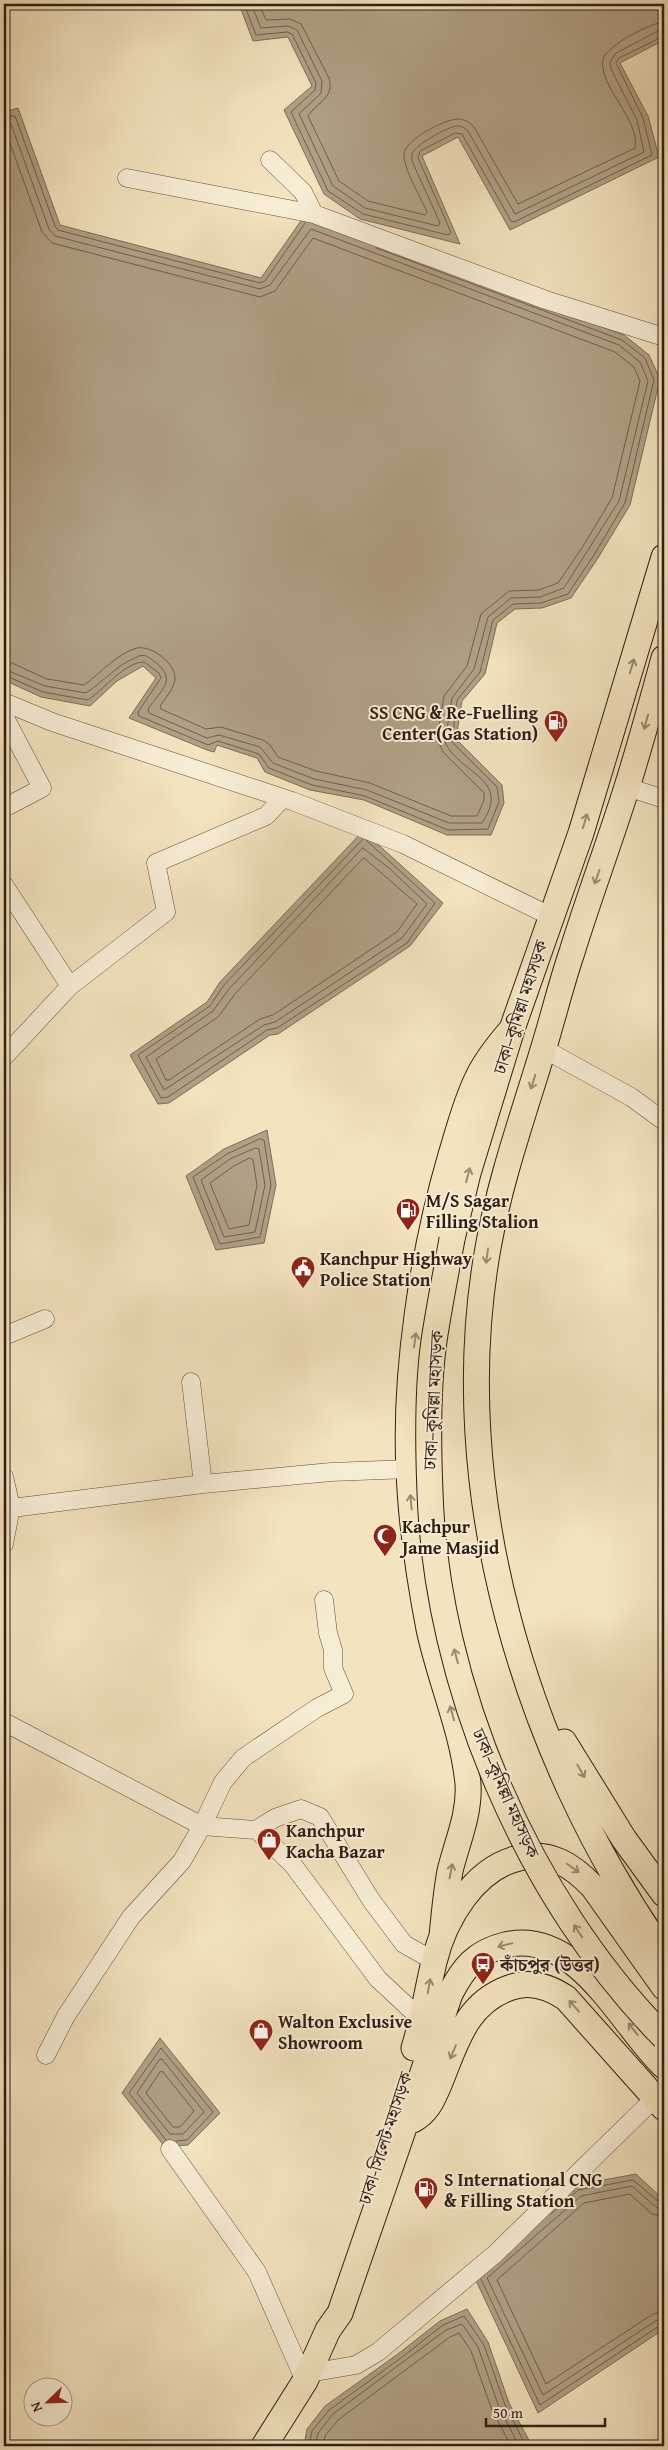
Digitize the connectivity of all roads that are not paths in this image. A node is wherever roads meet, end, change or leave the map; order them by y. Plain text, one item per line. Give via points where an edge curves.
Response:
1 (270, 160) dead end
2 (126, 178) dead end
3 (314, 214) junction
4 (664, 337) edge
5 (664, 557) edge
6 (664, 658) edge
7 (4, 702) edge
8 (4, 716) edge
9 (627, 787) junction
10 (283, 798) junction
11 (664, 799) edge
12 (4, 808) edge
13 (4, 885) edge
14 (550, 916) junction
15 (70, 986) junction
16 (512, 1029) junction
17 (544, 1049) junction
18 (4, 1057) edge
19 (664, 1121) edge
20 (44, 1319) dead end
21 (4, 1336) edge
22 (191, 1382) dead end
23 (409, 1469) junction
24 (4, 1477) edge
25 (203, 1484) junction
26 (8, 1508) edge
27 (4, 1544) edge
28 (324, 1600) dead end
29 (541, 1719) junction
30 (4, 1722) edge
31 (202, 1826) junction
32 (256, 1830) junction
33 (664, 1894) edge
34 (442, 1936) junction
35 (664, 1954) edge
36 (434, 1961) junction
37 (664, 1987) edge
38 (423, 2021) junction
39 (664, 2036) edge
40 (46, 2055) dead end
41 (664, 2066) edge
42 (660, 2103) edge
43 (407, 2123) junction
44 (170, 2148) dead end
45 (328, 2330) junction
46 (307, 2377) junction
47 (264, 2446) edge

1 - 3 street via 303,192
2 - 3 street
3 - 4 street via 546,300
14 -> 5 highway, ঢাকা–কুমিল্লা মহাসড়ক via 581,834
6 -> 9 highway, ঢাকা–কুমিল্লা মহাসড়ক
7 - 10 street via 52,722
8 - 12 street via 42,788
9 - 11 street
9 -> 17 highway, ঢাকা–কুমিল্লা মহাসড়ক via 571,954
10 - 14 street via 403,844
10 - 15 street via 266,816 156,862 166,912
13 - 15 street
14 - 16 highway, ঢাকা–কুমিল্লা মহাসড়ক
15 - 18 street
23 -> 16 highway via 412,1360 430,1241 464,1113 478,1078
39 -> 16 highway, ঢাকা–কুমিল্লা মহাসড়ক, bridge via 613,1978 551,1890 520,1835 497,1782 462,1679 434,1544 430,1494 430,1392 434,1342 452,1239 468,1173
17 - 19 street via 630,1097
17 -> 29 highway, ঢাকা–কুমিল্লা মহাসড়ক via 499,1193 479,1312 476,1379 481,1464 492,1544 506,1608
20 - 21 street
22 - 25 street
23 - 25 street via 331,1472
34 -> 23 highway via 450,1873 468,1806 468,1786 465,1763 429,1629
24 - 26 street
25 - 26 street
26 - 27 street
28 - 31 street via 333,1668 344,1694 317,1708 243,1758 223,1782
29 -> 33 highway via 566,1745 619,1833
29 - 35 highway, ঢাকা–কুমিল্লা মহাসড়ক via 588,1830
30 - 31 street
31 - 32 street
31 - 40 street via 182,1861 131,1917 66,2016
32 - 36 street via 275,1818 300,1809 320,1817 371,1900 404,1944
32 - 38 street via 293,1865 378,1979
34 - 36 highway, ঢাকা-সিলেট মহাসড়ক
34 -> 37 highway, ঢাকা-সিলেট মহাসড়ক via 466,1893 486,1872 508,1860 527,1856 549,1857 572,1867 593,1887
38 -> 36 highway, ঢাকা-সিলেট মহাসড়ক
38 - 45 highway, ঢাকা-সিলেট মহাসড়ক via 329,2310
41 -> 43 highway, ঢাকা-সিলেট মহাসড়ক via 597,1984 572,1961 532,1944 513,1943 490,1948 475,1957 461,1973 450,1994
42 -> 43 highway via 566,1998 552,1988 518,1984 498,1992 469,2015 430,2105
42 - 46 street via 494,2254 378,2352 356,2365
43 - 45 highway, ঢাকা-সিলেট মহাসড়ক via 340,2313
44 - 46 street via 257,2272
45 - 46 highway, ঢাকা-সিলেট মহাসড়ক
46 - 47 highway, ঢাকা-সিলেট মহাসড়ক

